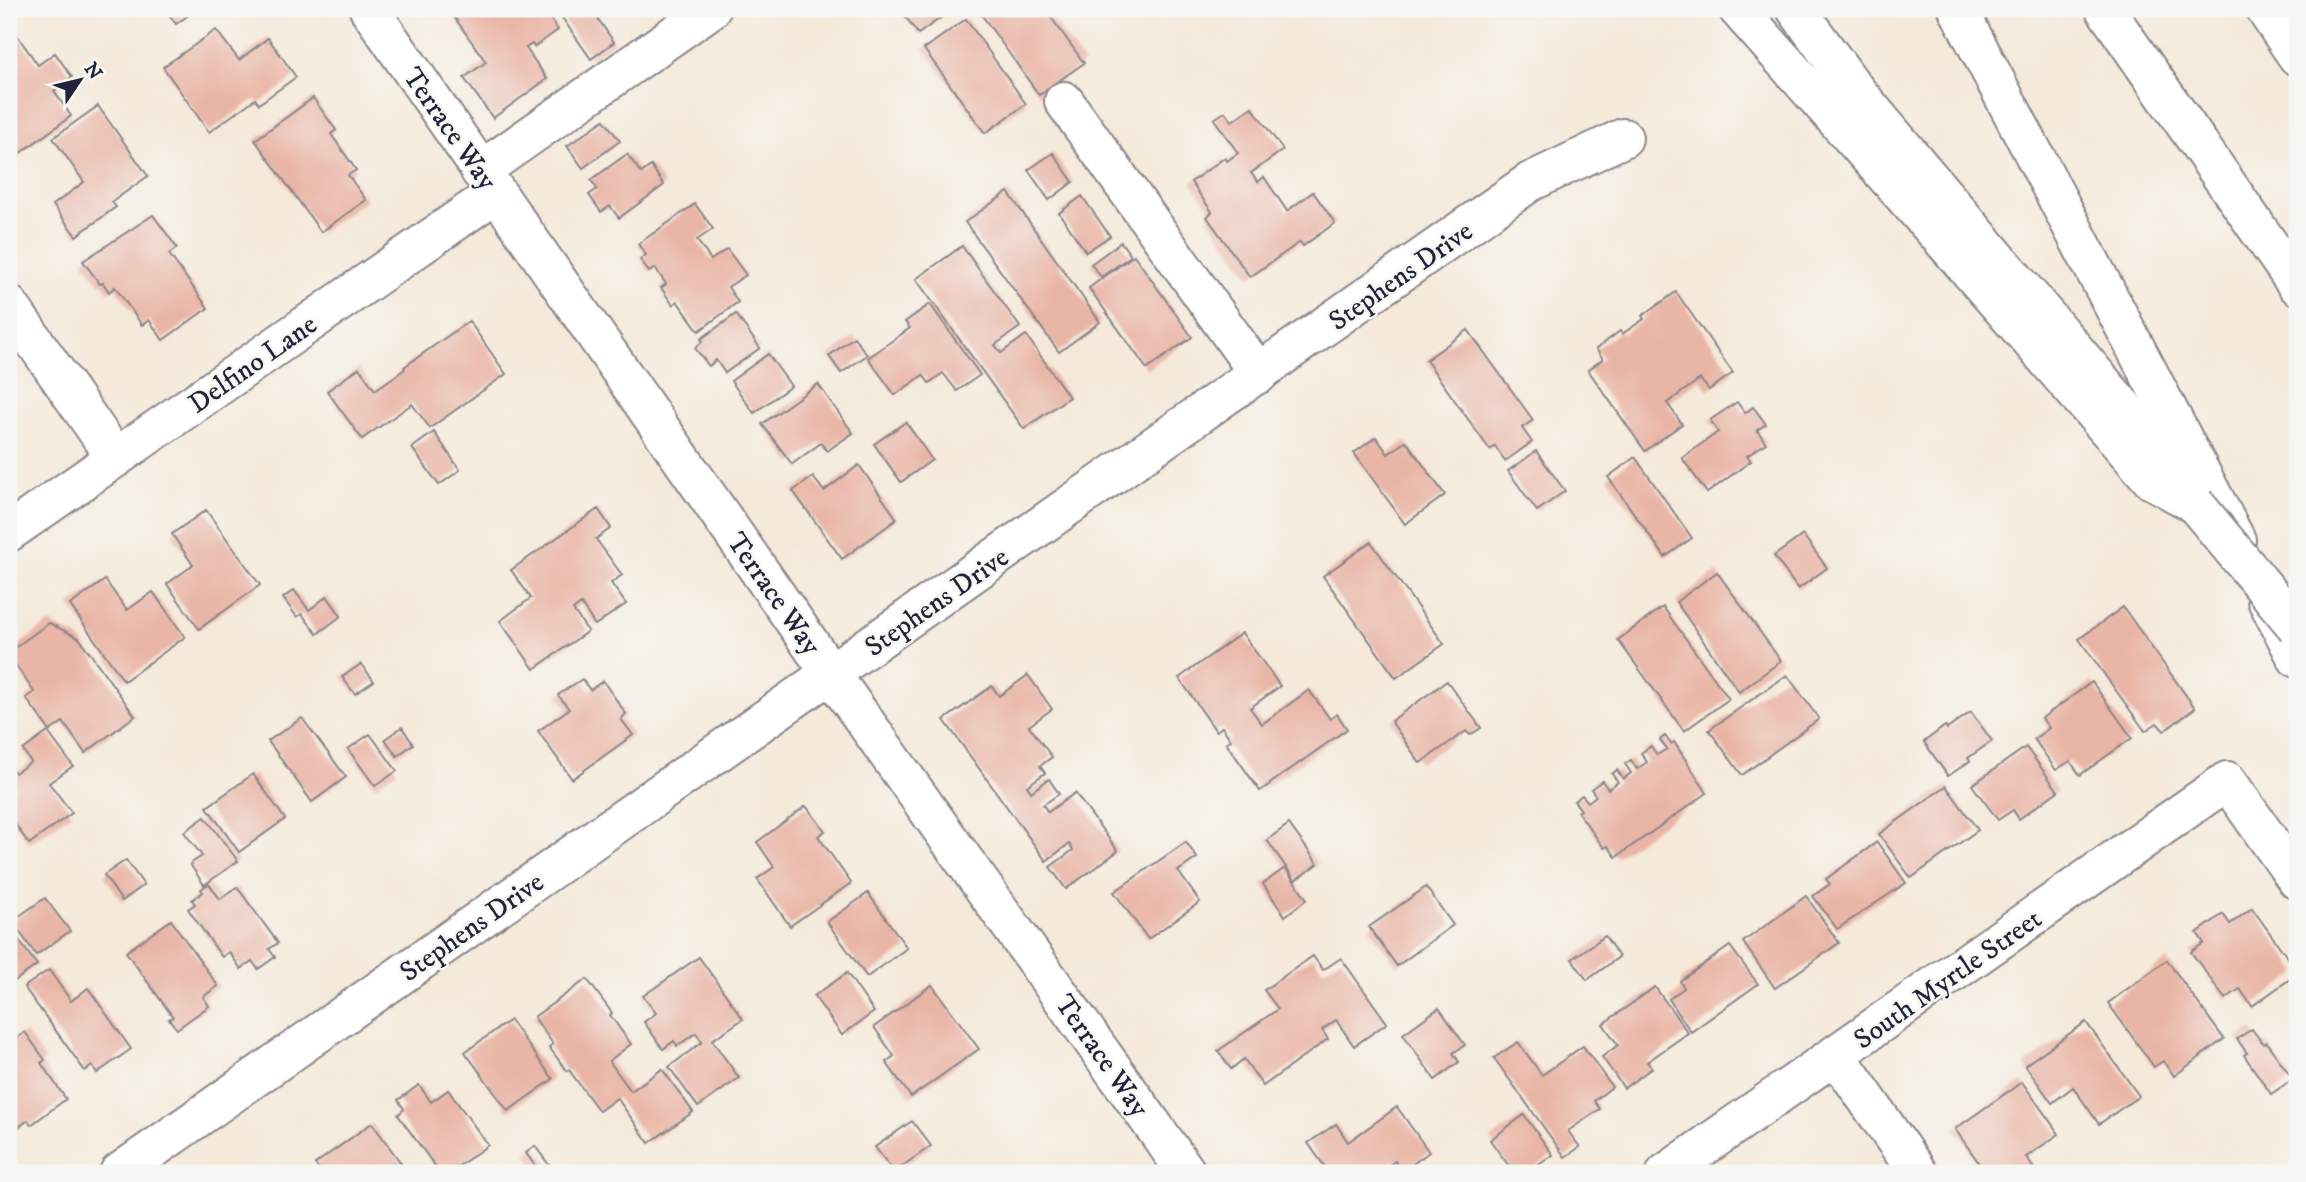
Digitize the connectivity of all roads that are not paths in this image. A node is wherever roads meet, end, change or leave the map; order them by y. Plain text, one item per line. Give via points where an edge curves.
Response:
1 (369, 9) edge
2 (711, 9) edge
3 (1738, 9) edge
4 (1796, 9) edge
5 (1958, 9) edge
6 (2105, 9) edge
7 (2265, 9) edge
8 (2297, 55) edge
9 (1064, 101) dead end
10 (1623, 138) dead end
11 (488, 182) junction
12 (1952, 226) junction
13 (2297, 285) edge
14 (9, 305) edge
15 (1259, 374) junction
16 (116, 458) junction
17 (9, 533) edge
18 (2297, 627) edge
19 (2297, 658) edge
20 (831, 674) junction
21 (2297, 880) edge
22 (1836, 1055) junction
23 (1178, 1170) edge
24 (119, 1173) edge
25 (1667, 1173) edge
26 (1918, 1173) edge

1 - 11 main road, Terrace Way
2 - 11 main road, Delfino Lane
3 - 12 main road
4 - 12 main road
5 - 19 main road
6 - 13 main road
7 - 8 main road
9 - 15 main road
10 - 15 main road, Stephens Drive via 1530,183
11 - 16 main road, Delfino Lane
11 - 20 main road, Terrace Way
12 - 18 main road, bridge via 2172,463 2195,504
14 - 16 main road
15 - 20 main road, Stephens Drive
16 - 17 main road, Delfino Lane
20 - 23 main road, Terrace Way
20 - 24 main road, Stephens Drive
21 - 22 main road, South Myrtle Street via 2227,781
22 - 25 main road, South Myrtle Street
22 - 26 main road

